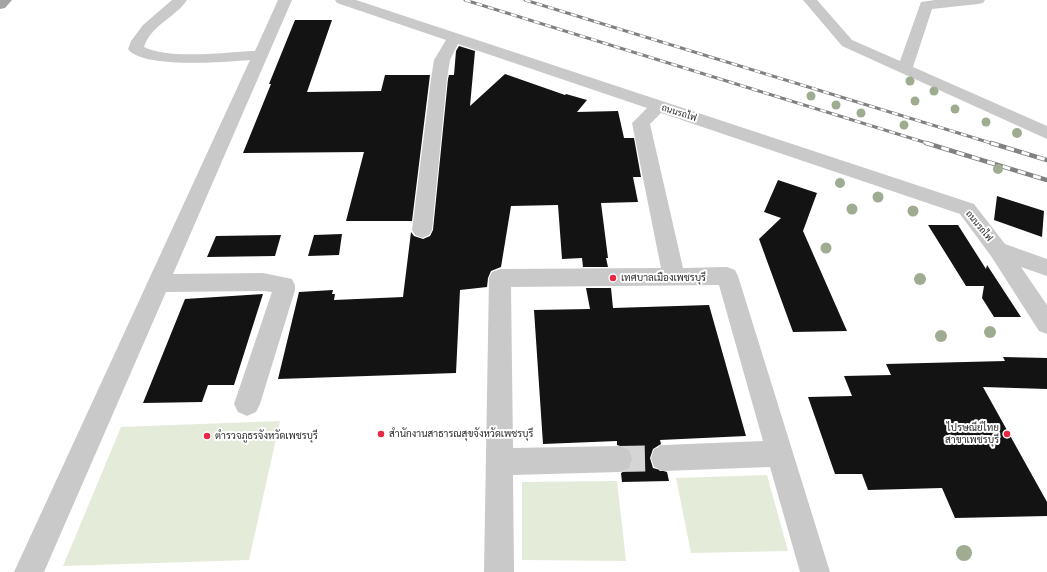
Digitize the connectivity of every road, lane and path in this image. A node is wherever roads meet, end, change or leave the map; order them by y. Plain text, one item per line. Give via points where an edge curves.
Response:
1 (5, 0) edge
2 (180, 0) edge
3 (285, 0) edge
4 (342, 0) edge
5 (810, 0) edge
6 (978, 0) edge
7 (0, 4) edge
8 (454, 38) junction
9 (261, 55) junction
10 (905, 69) junction
11 (658, 106) junction
12 (1047, 133) edge
13 (422, 230) dead end
14 (998, 250) junction
15 (1047, 268) edge
16 (674, 276) junction
17 (158, 283) junction
18 (1047, 324) edge
19 (247, 404) dead end
20 (780, 454) junction
21 (664, 458) tunnel mouth
22 (619, 459) tunnel mouth
23 (499, 462) junction
24 (29, 572) edge
25 (499, 572) edge
26 (815, 572) edge

1 - 7 main road
2 - 9 street via 143,34 136,49 140,53 189,57
3 - 9 street
4 - 8 street, ถนนรถไฟ
5 - 10 street via 847,43
6 - 10 street via 926,5
8 - 11 street, ถนนรถไฟ
8 - 13 street via 442,60 438,79
9 - 17 street
10 - 12 street
11 - 14 street, ถนนรถไฟ via 967,209
11 - 16 street via 641,123
14 - 15 street, ถนนรถไฟ
14 - 18 street, ถนนรถไฟ
16 - 20 street via 727,276
16 - 23 street via 500,278
17 - 19 street via 263,282 284,285
17 - 24 street
20 - 21 street
20 - 26 street
22 - 23 street
23 - 25 street

